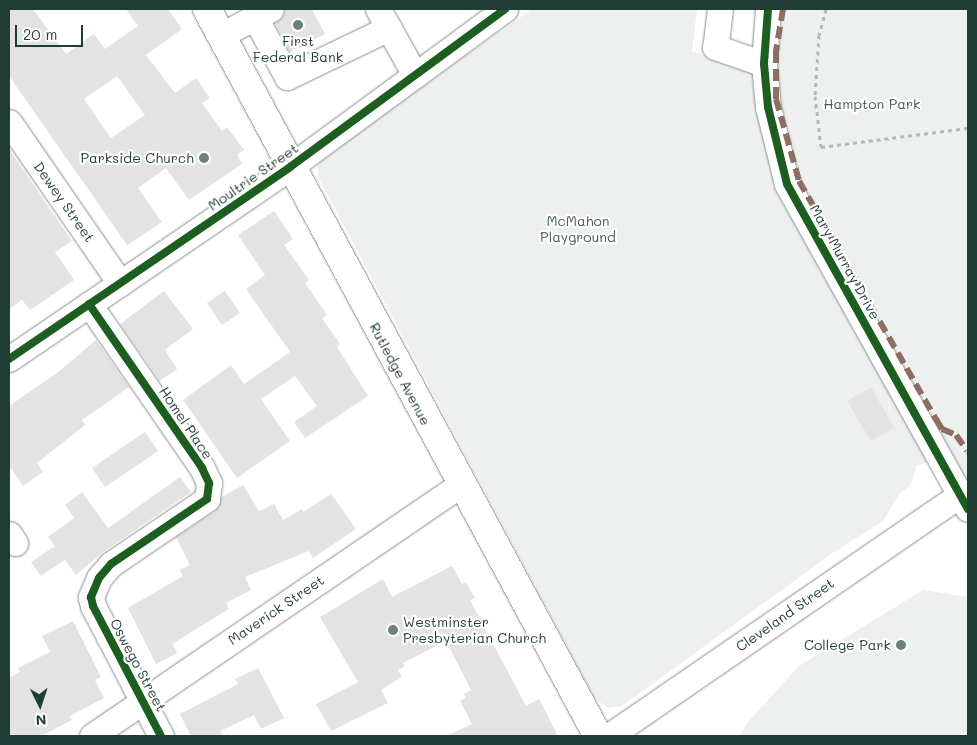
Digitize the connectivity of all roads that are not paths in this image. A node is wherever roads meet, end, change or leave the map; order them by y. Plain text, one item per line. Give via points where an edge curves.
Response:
1 (207, 9) edge
2 (506, 9) edge
3 (720, 9) edge
4 (768, 9) edge
5 (263, 13) edge
6 (384, 19) edge
7 (221, 35) junction
8 (764, 64) junction
9 (414, 75) junction
10 (9, 122) edge
11 (290, 167) junction
12 (120, 283) junction
13 (89, 304) junction
14 (9, 358) edge
15 (460, 485) junction
16 (964, 502) edge
17 (93, 606) joint
18 (143, 701) junction
19 (92, 736) edge
20 (161, 736) edge
21 (598, 736) edge
22 (609, 736) edge

1 - 7 main road, Rutledge Avenue
2 - 9 street, Moultrie Street
3 - 8 street via 715,47
4 - 8 street, Mary Murray Drive
5 - 6 street via 287,77
5 - 7 street
6 - 9 street
7 - 11 main road, Rutledge Avenue
8 - 16 street, Mary Murray Drive via 768,107 787,184
9 - 11 street, Moultrie Street
10 - 12 street, Dewey Street
11 - 12 street, Moultrie Street
11 - 15 main road, Rutledge Avenue
12 - 13 street, Moultrie Street
13 - 14 street, Moultrie Street
13 - 17 street, Homel Place via 202,468 209,492 201,504 112,564 91,596
15 - 18 street, Maverick Street
15 - 21 main road, Rutledge Avenue
16 - 22 street, Cleveland Street
17 - 18 street, Oswego Street
18 - 19 street, Maverick Street
18 - 20 street, Oswego Street

